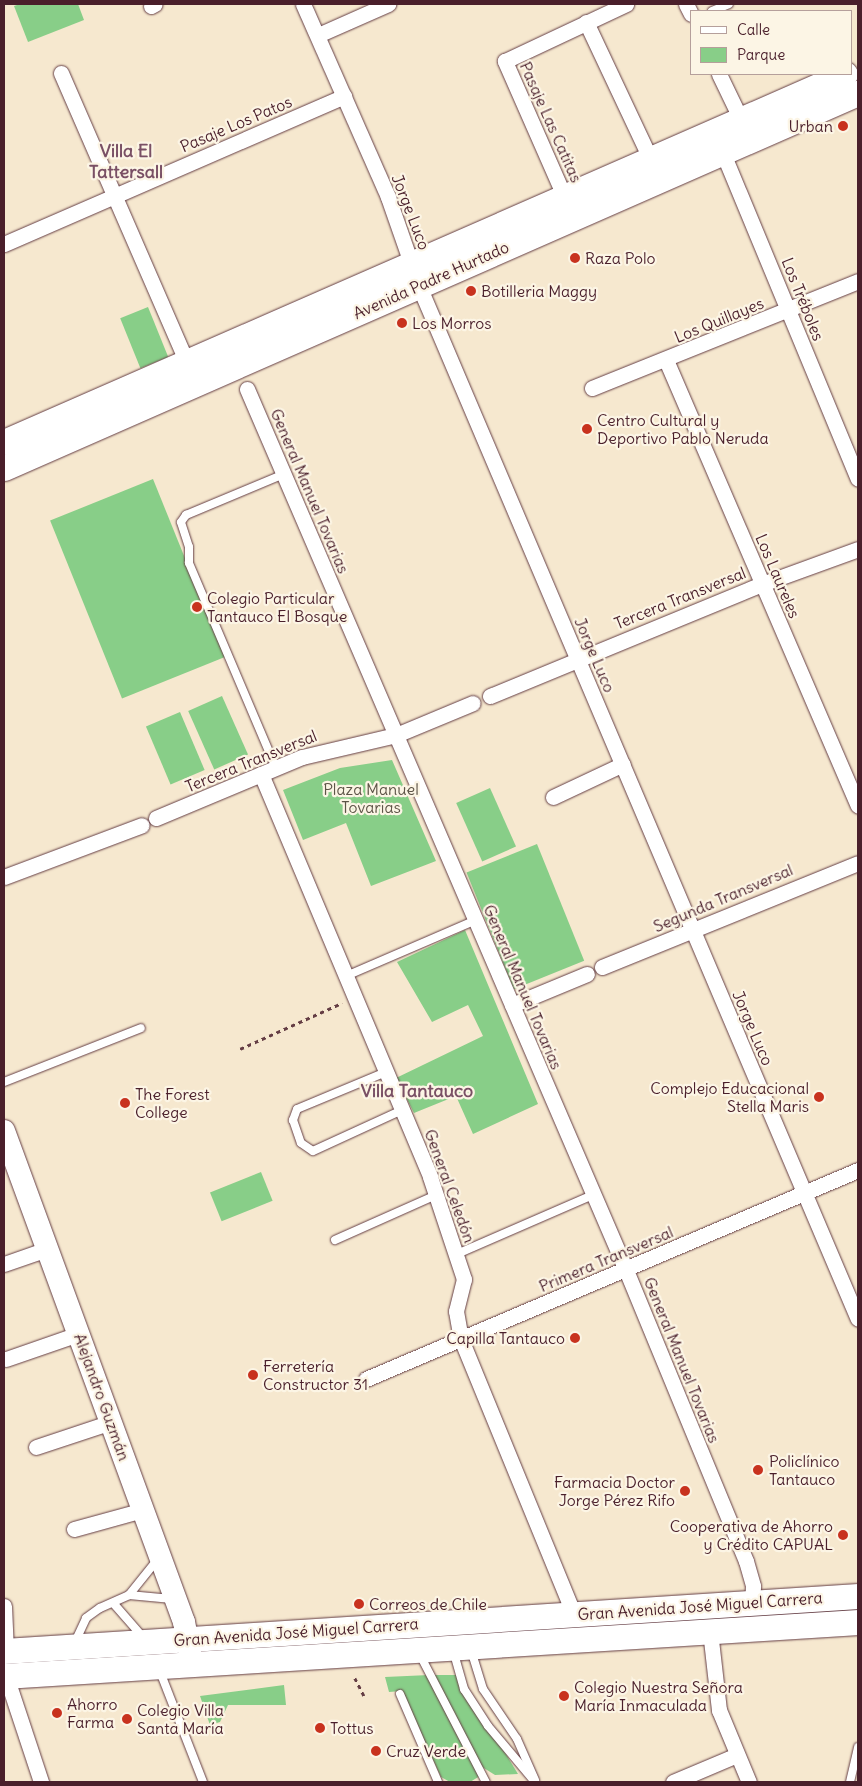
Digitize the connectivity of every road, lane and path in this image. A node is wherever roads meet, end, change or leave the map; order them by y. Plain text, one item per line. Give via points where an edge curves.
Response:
1 (303, 4) edge
2 (388, 4) edge
3 (729, 4) edge
4 (616, 6) edge
5 (714, 10) edge
6 (586, 22) junction
7 (318, 35) junction
8 (61, 73) dead end
9 (719, 75) edge
10 (843, 75) edge
11 (858, 93) edge
12 (344, 96) junction
13 (746, 130) junction
14 (718, 143) junction
15 (651, 160) junction
16 (114, 196) junction
17 (565, 198) junction
18 (4, 244) edge
19 (416, 276) junction
20 (858, 281) edge
21 (788, 310) junction
22 (666, 360) junction
23 (187, 363) junction
24 (592, 388) dead end
25 (247, 390) dead end
26 (4, 442) edge
27 (4, 468) edge
28 (284, 474) junction
29 (858, 479) edge
30 (858, 549) edge
31 (762, 584) junction
32 (577, 658) junction
33 (490, 696) dead end
34 (473, 703) dead end
35 (396, 735) junction
36 (623, 764) junction
37 (276, 768) junction
38 (261, 774) junction
39 (553, 797) dead end
40 (858, 805) edge
41 (156, 818) dead end
42 (142, 825) dead end
43 (858, 863) edge
44 (4, 877) edge
45 (476, 920) junction
46 (692, 929) junction
47 (602, 967) dead end
48 (587, 974) dead end
49 (346, 976) junction
50 (355, 997) junction
51 (512, 1005) junction
52 (140, 1028) dead end
53 (240, 1049) dead end
54 (386, 1072) junction
55 (4, 1082) edge
56 (402, 1110) junction
57 (4, 1131) edge
58 (8, 1155) edge
59 (858, 1170) edge
60 (805, 1192) junction
61 (436, 1195) junction
62 (594, 1195) junction
63 (335, 1240) dead end
64 (47, 1249) junction
65 (457, 1254) junction
66 (4, 1264) edge
67 (626, 1270) junction
68 (858, 1319) edge
69 (78, 1334) junction
70 (461, 1339) junction
71 (6, 1359) dead end
72 (366, 1379) dead end
73 (111, 1422) junction
74 (36, 1447) dead end
75 (144, 1510) junction
76 (74, 1529) dead end
77 (160, 1557) junction
78 (129, 1595) junction
79 (858, 1596) edge
80 (175, 1599) junction
81 (752, 1603) junction
82 (114, 1604) junction
83 (4, 1606) edge
84 (574, 1614) junction
85 (858, 1622) edge
86 (710, 1631) junction
87 (402, 1637) junction
88 (466, 1637) junction
89 (190, 1639) junction
90 (146, 1642) junction
91 (74, 1646) junction
92 (5, 1651) edge
93 (192, 1665) junction
94 (158, 1668) junction
95 (5, 1676) edge
96 (355, 1678) dead end
97 (400, 1694) dead end
98 (364, 1696) dead end
99 (858, 1747) edge
100 (737, 1755) junction
101 (41, 1782) edge
102 (203, 1782) edge
103 (438, 1782) edge
104 (486, 1782) edge
105 (535, 1782) edge
106 (673, 1782) edge
107 (749, 1782) edge
108 (850, 1782) edge

1 - 7 street, Jorge Luco
2 - 7 street
3 - 5 lane
4 - 6 street
6 - 15 street
6 - 17 street, Pasaje Las Catitas via 505,61
7 - 12 street, Jorge Luco
8 - 16 street
9 - 13 street
10 - 13 main road, Avenida Padre Hurtado
11 - 13 main road, Avenida Padre Hurtado
12 - 16 street, Pasaje Los Patos
12 - 19 street, Jorge Luco
13 - 14 main road, Avenida Padre Hurtado
14 - 15 main road, Avenida Padre Hurtado
14 - 19 main road, Avenida Padre Hurtado
14 - 21 street, Los Tréboles
15 - 17 main road, Avenida Padre Hurtado
16 - 18 street, Pasaje Los Patos
16 - 23 street
17 - 19 main road, Avenida Padre Hurtado
19 - 23 main road, Avenida Padre Hurtado
19 - 27 main road, Avenida Padre Hurtado
19 - 32 street, Jorge Luco
20 - 21 street, Los Quillayes
21 - 22 street, Los Quillayes
21 - 29 street, Los Tréboles
22 - 24 street, Los Quillayes
22 - 31 street, Los Laureles
23 - 26 main road, Avenida Padre Hurtado
25 - 28 street, General Manuel Tovarias
28 - 35 street, General Manuel Tovarias
28 - 37 lane via 186,515 181,522 189,547 189,563
30 - 31 street, Tercera Transversal
31 - 32 street, Tercera Transversal
31 - 40 street, Los Laureles
32 - 33 street, Tercera Transversal
32 - 36 street, Jorge Luco
34 - 35 street, Tercera Transversal
35 - 37 street, Tercera Transversal via 335,747
35 - 45 street, General Manuel Tovarias
36 - 39 street
36 - 46 street, Jorge Luco
37 - 38 street, Tercera Transversal
38 - 41 street, Tercera Transversal
38 - 49 street, General Celedón
42 - 44 street
43 - 46 street, Segunda Transversal
45 - 49 lane
45 - 51 street, General Manuel Tovarias
46 - 47 street, Segunda Transversal
46 - 60 street, Jorge Luco
48 - 51 street
49 - 50 street, General Celedón
50 - 53 path
50 - 54 street, General Celedón
51 - 62 street, General Manuel Tovarias
52 - 55 lane
54 - 56 street, General Celedón
54 - 56 lane via 297,1109 293,1120 301,1143 313,1151
56 - 61 street, General Celedón
57 - 58 street, Alejandro Guzmán
58 - 64 street, Alejandro Guzmán
59 - 60 street, Primera Transversal
60 - 67 street, Primera Transversal
60 - 68 street, Jorge Luco
61 - 63 lane
61 - 65 street, General Celedón
62 - 65 lane
62 - 67 street, General Manuel Tovarias
64 - 66 street
64 - 69 street, Alejandro Guzmán
65 - 70 street, General Celedón via 464,1279 456,1311
67 - 70 street, Primera Transversal
67 - 81 street, General Manuel Tovarias via 746,1561 753,1586
69 - 71 street
69 - 73 street, Alejandro Guzmán
70 - 72 street, Primera Transversal
70 - 84 street, General Celedón
73 - 74 street
73 - 75 street, Alejandro Guzmán
75 - 76 street
75 - 77 street, Alejandro Guzmán
77 - 78 lane
77 - 80 street, Alejandro Guzmán
78 - 80 lane
78 - 82 lane
79 - 81 main road, Gran Avenida José Miguel Carrera
80 - 89 street, Alejandro Guzmán
81 - 84 main road, Gran Avenida José Miguel Carrera
82 - 90 lane
82 - 91 lane via 100,1608 86,1618
83 - 92 street
84 - 88 main road, Gran Avenida José Miguel Carrera
85 - 86 main road, Gran Avenida José Miguel Carrera
86 - 88 main road, Gran Avenida José Miguel Carrera
86 - 100 street via 717,1702
87 - 88 main road, Gran Avenida José Miguel Carrera
87 - 88 main road, Gran Avenida José Miguel Carrera
87 - 89 main road, Gran Avenida José Miguel Carrera
87 - 93 main road, Gran Avenida José Miguel Carrera
87 - 104 lane
88 - 105 lane via 483,1689 523,1750
88 - 105 lane via 464,1689 488,1726
89 - 90 main road, Gran Avenida José Miguel Carrera
89 - 93 street, Alejandro Guzmán
90 - 91 main road, Gran Avenida José Miguel Carrera
91 - 92 main road, Gran Avenida José Miguel Carrera
93 - 94 main road, Gran Avenida José Miguel Carrera
94 - 95 main road, Gran Avenida José Miguel Carrera
94 - 102 lane
95 - 101 street
96 - 98 path
97 - 103 lane
99 - 108 lane
100 - 106 street
100 - 107 street

